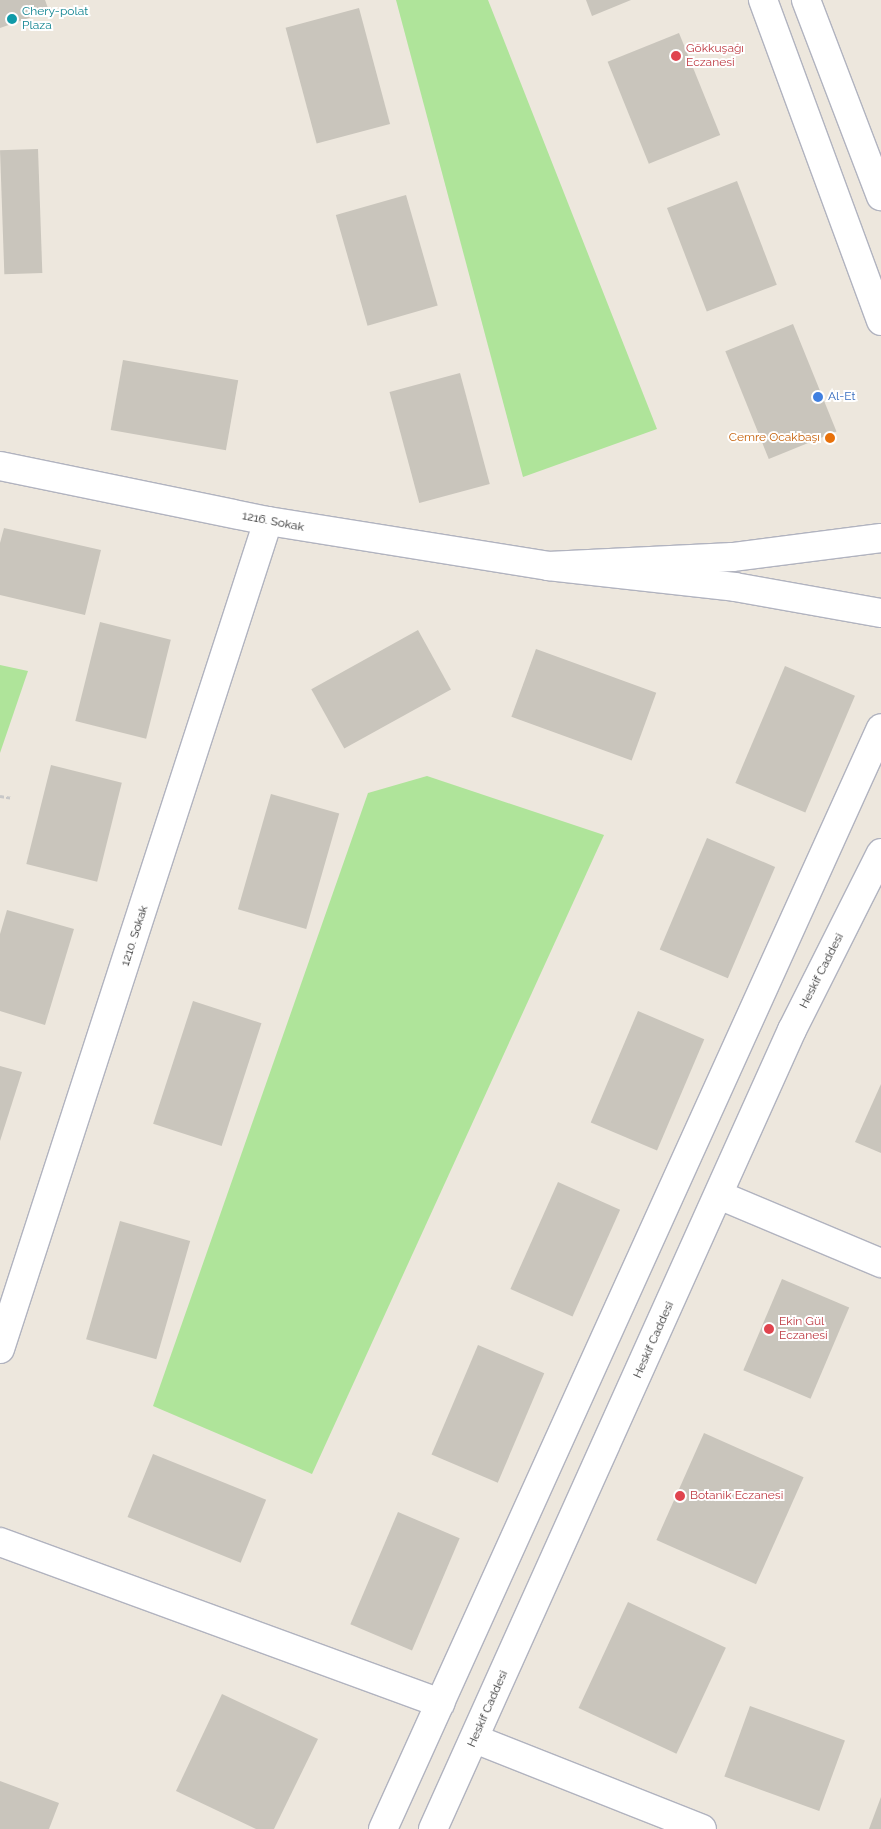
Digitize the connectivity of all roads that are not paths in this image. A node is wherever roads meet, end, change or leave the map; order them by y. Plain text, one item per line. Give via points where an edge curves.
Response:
1 (764, 0) edge
2 (806, 0) edge
3 (881, 196) edge
4 (881, 321) edge
5 (0, 466) edge
6 (268, 521) junction
7 (881, 538) edge
8 (548, 566) junction
9 (881, 613) edge
10 (881, 728) edge
11 (881, 853) edge
12 (719, 1195) junction
13 (881, 1263) edge
14 (0, 1349) edge
15 (0, 1542) edge
16 (440, 1703) junction
17 (475, 1739) junction
18 (383, 1829) edge
19 (433, 1829) edge
20 (702, 1829) edge

1 - 4 street
2 - 3 street
5 - 6 street, 1216. Sokak
6 - 8 street, 1216. Sokak
6 - 14 street, 1210. Sokak
7 - 8 street via 732,557
8 - 9 street via 735,587
10 - 16 street
11 - 12 street, Heskif Caddesi via 792,1030
12 - 13 street
12 - 17 street, Heskif Caddesi
15 - 16 street
16 - 18 street
17 - 19 street, Heskif Caddesi
17 - 20 street

